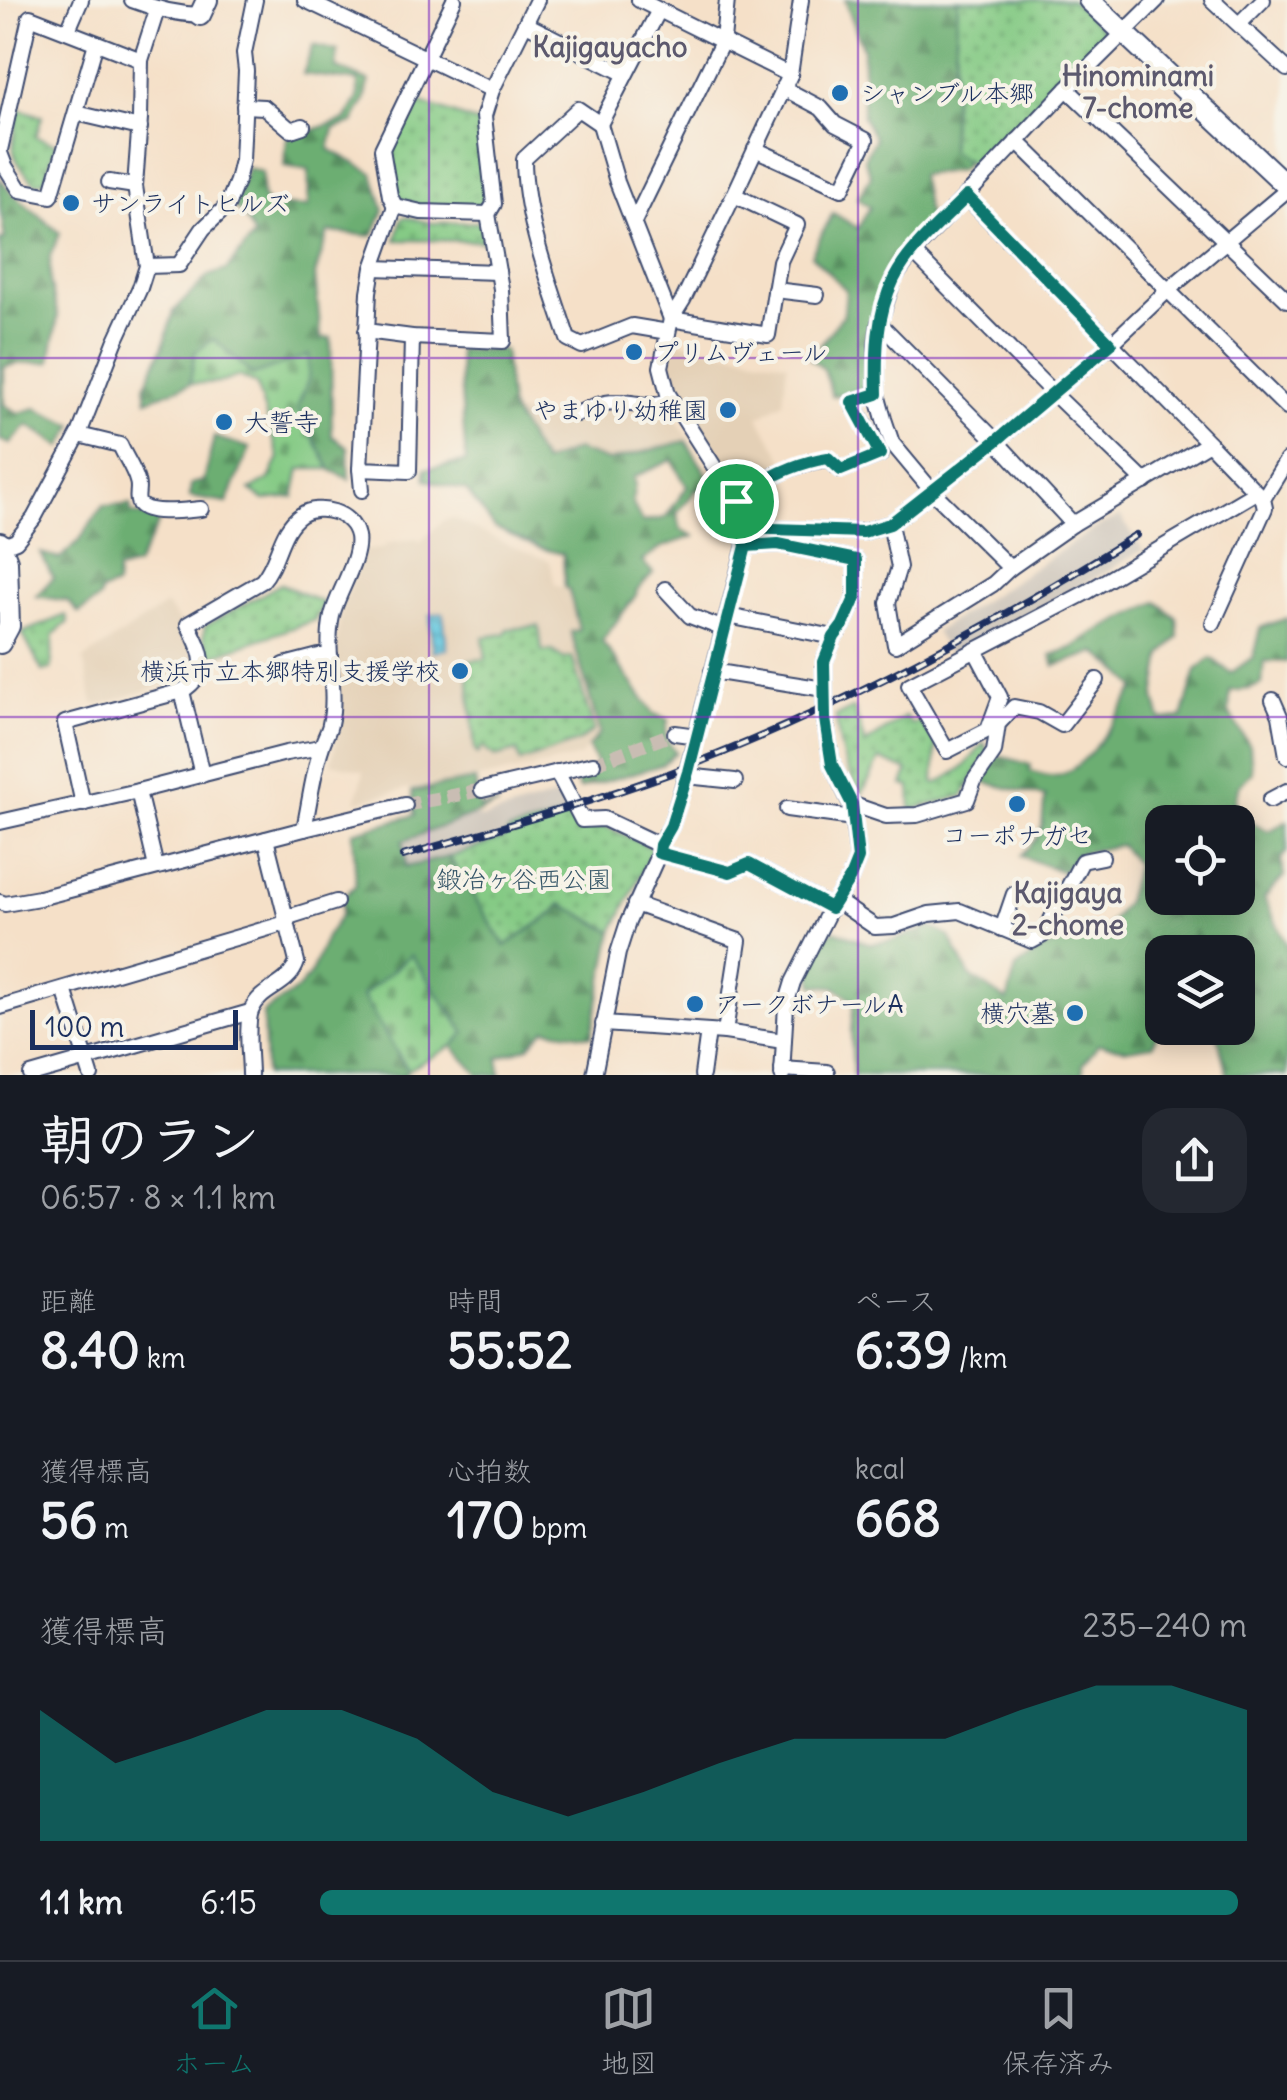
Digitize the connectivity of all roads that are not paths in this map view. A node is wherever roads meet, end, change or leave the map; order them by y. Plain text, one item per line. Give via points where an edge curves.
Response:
1 (81, 0) edge
2 (132, 0) edge
3 (255, 0) edge
4 (305, 0) edge
5 (454, 0) edge
6 (537, 0) edge
7 (639, 0) edge
8 (727, 0) edge
9 (801, 0) edge
10 (1089, 0) edge
11 (1156, 0) edge
12 (1212, 0) edge
13 (1263, 0) edge
14 (203, 7) edge
15 (158, 10) junction
16 (659, 10) junction
17 (526, 24) junction
18 (1239, 24) junction
19 (68, 30) junction
20 (1125, 34) junction
21 (724, 40) junction
22 (96, 42) junction
23 (427, 57) junction
24 (141, 60) junction
25 (1287, 70) edge
26 (625, 74) junction
27 (787, 81) junction
28 (1067, 89) junction
29 (492, 90) junction
30 (244, 106) junction
31 (76, 114) junction
32 (600, 124) junction
33 (303, 126) dead end
34 (140, 128) junction
35 (1018, 140) junction
36 (756, 148) junction
37 (0, 152) edge
38 (109, 182) dead end
39 (135, 186) junction
40 (1287, 188) edge
41 (734, 194) junction
42 (967, 196) junction
43 (394, 206) junction
44 (488, 214) junction
45 (634, 222) junction
46 (1227, 242) junction
47 (913, 252) junction
48 (147, 266) junction
49 (374, 268) junction
50 (498, 272) junction
51 (775, 290) junction
52 (1168, 290) junction
53 (810, 291) dead end
54 (1287, 300) edge
55 (879, 322) junction
56 (669, 326) junction
57 (366, 331) junction
58 (412, 338) junction
59 (1111, 344) junction
60 (1052, 392) junction
61 (877, 394) junction
62 (671, 400) junction
63 (1287, 408) edge
64 (577, 414) dead end
65 (78, 435) junction
66 (996, 441) junction
67 (1208, 443) junction
68 (1287, 460) edge
69 (360, 469) junction
70 (1145, 482) junction
71 (362, 490) dead end
72 (932, 490) junction
73 (1259, 496) junction
74 (736, 501) junction
75 (201, 509) dead end
76 (890, 524) junction
77 (1073, 524) junction
78 (743, 528) junction
79 (1, 544) edge
80 (746, 546) junction
81 (1010, 568) junction
82 (666, 589) dead end
83 (726, 622) junction
84 (1214, 622) dead end
85 (834, 637) junction
86 (0, 643) edge
87 (976, 650) junction
88 (330, 656) junction
89 (284, 666) dead end
90 (712, 671) junction
91 (1096, 680) dead end
92 (824, 689) junction
93 (182, 690) junction
94 (1274, 700) dead end
95 (675, 733) tunnel mouth
96 (697, 736) junction
97 (321, 747) junction
98 (1287, 756) edge
99 (594, 764) tunnel mouth
100 (557, 772) junction
101 (202, 775) junction
102 (686, 776) junction
103 (735, 781) dead end
104 (482, 790) tunnel mouth
105 (138, 791) junction
106 (1287, 791) edge
107 (1270, 800) dead end
108 (83, 804) junction
109 (405, 806) tunnel mouth
110 (788, 809) dead end
111 (852, 811) junction
112 (0, 822) edge
113 (304, 829) junction
114 (266, 839) junction
115 (659, 849) junction
116 (1102, 857) dead end
117 (156, 866) junction
118 (1014, 894) dead end
119 (0, 902) edge
120 (336, 902) dead end
121 (636, 904) junction
122 (834, 905) junction
123 (286, 920) junction
124 (1002, 929) junction
125 (64, 989) junction
126 (0, 1007) edge
127 (250, 1012) junction
128 (603, 1024) junction
129 (708, 1031) junction
130 (725, 1032) junction
131 (783, 1041) junction
132 (86, 1059) junction
133 (782, 1072) edge
134 (827, 1072) dead end
135 (31, 1075) edge
136 (90, 1075) edge
137 (250, 1075) edge
138 (594, 1075) edge
139 (702, 1075) edge

1 - 19 street
2 - 15 street
3 - 30 street via 244,54
4 - 23 street
5 - 23 street
6 - 17 street
7 - 16 street
8 - 21 street
9 - 27 street
10 - 20 street
11 - 20 street
12 - 18 street
13 - 18 street
14 - 15 street
15 - 24 street
16 - 21 street
16 - 26 street
17 - 26 street
17 - 29 street
18 - 25 street
19 - 22 street
19 - 37 street via 30,17
20 - 28 street
20 - 40 street
21 - 27 street
21 - 45 street
22 - 24 street
22 - 31 street
23 - 29 street
23 - 43 street via 382,150
24 - 34 street
26 - 32 street
27 - 36 street
27 - 36 street via 835,124 866,140 842,190
28 - 35 street
28 - 46 street
29 - 44 street via 484,116 494,204
30 - 33 street via 264,108 291,130
30 - 48 street via 242,160 227,206 179,265
31 - 34 street
31 - 37 street via 51,196 20,190
32 - 45 street
32 - 56 street via 578,110 524,159 524,184 568,339 582,346 632,326
34 - 39 street
35 - 42 street
35 - 52 street
36 - 41 street
38 - 39 street
39 - 48 street
40 - 46 street
41 - 51 street via 797,225
41 - 56 street
42 - 47 street
42 - 59 street
43 - 44 street
43 - 49 street
44 - 50 street
45 - 56 street
46 - 52 street
46 - 54 street
47 - 55 street via 894,278
47 - 60 street
48 - 65 street
49 - 50 street
49 - 57 street
50 - 58 street via 502,341
51 - 53 street
51 - 56 street via 768,335
52 - 59 street
52 - 63 street
55 - 61 street
55 - 66 street
56 - 62 street via 662,367
57 - 58 street
57 - 69 street
58 - 69 street via 409,470
59 - 60 street
59 - 67 street
60 - 66 street
60 - 70 street
61 - 72 street via 892,443
61 - 74 street via 852,402 880,454 841,470 828,458 808,461
62 - 64 street via 659,406 614,402
62 - 74 street
65 - 75 street via 120,445 141,506
65 - 79 street via 34,518 16,541
66 - 72 street
66 - 77 street
67 - 70 street
67 - 73 street
68 - 73 street
69 - 71 street
70 - 77 street
72 - 76 street
72 - 81 street
73 - 84 street via 1265,508
73 - 87 street
74 - 78 street
76 - 78 street via 863,532
76 - 81 street via 900,567 888,603 896,645
77 - 81 street
78 - 80 street
79 - 86 street via 9,626
80 - 83 street
80 - 85 street via 778,544 856,560 856,596
82 - 83 street via 690,616
83 - 85 street
83 - 90 street
85 - 92 street via 824,662
87 - 87 street via 909,685 947,751 988,730 1000,696
88 - 89 street
88 - 93 street via 332,616 357,535 351,523 318,509 293,522 262,581 188,624 202,667
88 - 97 street via 330,724
90 - 92 street
90 - 96 street
91 - 111 street via 1062,724 1014,707 998,724 994,752 967,800 917,815
92 - 111 street via 832,765
93 - 101 street
93 - 108 street via 66,723
94 - 98 street
95 - 96 street
96 - 102 street
97 - 101 street
97 - 113 street
99 - 100 street
100 - 104 street
100 - 115 street via 582,820 604,819
101 - 105 street
102 - 103 street
102 - 115 street
105 - 108 street
105 - 117 street
106 - 107 street
108 - 112 street
109 - 113 street
110 - 111 street
111 - 122 street via 858,858
113 - 114 street
114 - 117 street
114 - 123 street
115 - 121 street
115 - 122 street via 730,872 749,864
116 - 124 street via 1082,861 1043,935 1032,941
117 - 119 street via 40,898
118 - 124 street
120 - 123 street
121 - 128 street
121 - 130 street via 739,941
122 - 124 street via 875,927 960,912
122 - 131 street via 793,982
123 - 125 street
123 - 127 street via 293,975
125 - 126 street
125 - 132 street
127 - 132 street
127 - 137 street
128 - 129 street
128 - 138 street
129 - 130 street
129 - 139 street
130 - 131 street
131 - 133 street
132 - 135 street
132 - 136 street
133 - 134 street

